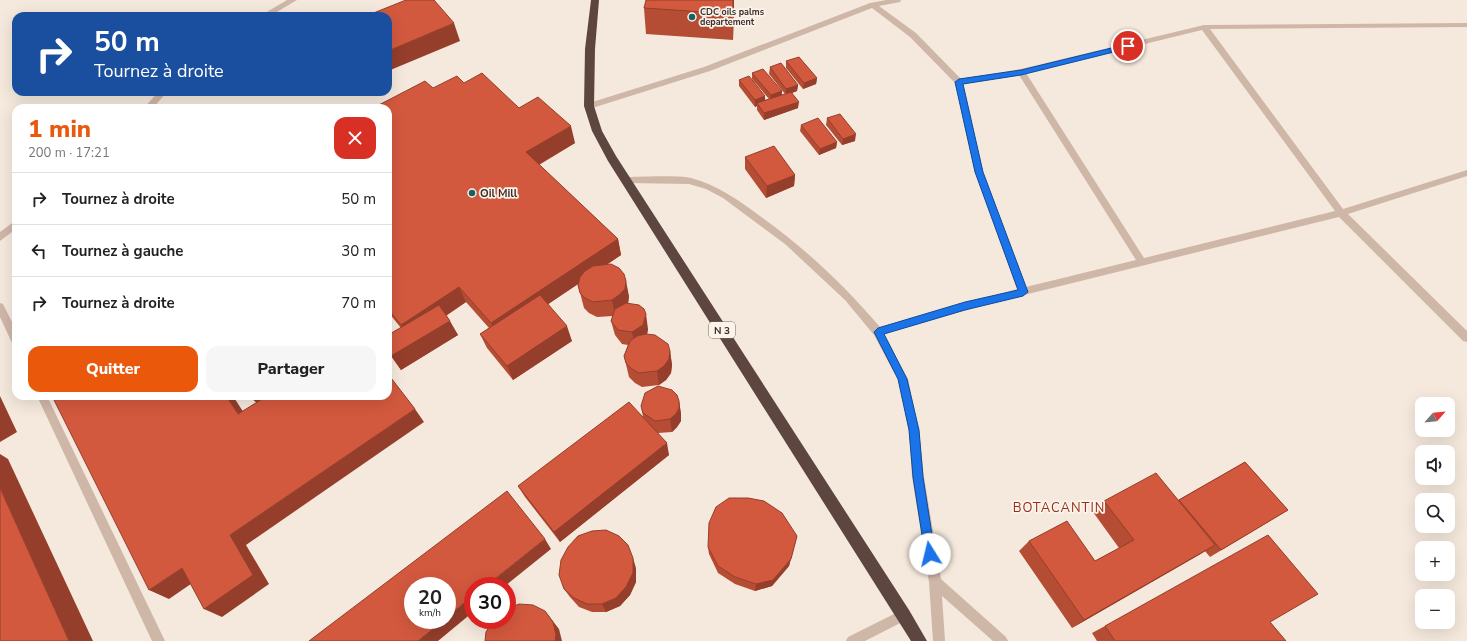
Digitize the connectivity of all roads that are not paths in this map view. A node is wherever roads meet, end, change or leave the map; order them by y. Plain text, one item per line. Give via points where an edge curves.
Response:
1 (293, 0) edge
2 (595, 0) edge
3 (898, 0) edge
4 (873, 5) junction
5 (271, 12) edge
6 (1467, 25) edge
7 (1204, 28) junction
8 (1021, 72) junction
9 (959, 82) junction
10 (159, 96) edge
11 (152, 104) edge
12 (589, 106) junction
13 (1467, 173) edge
14 (627, 180) junction
15 (1341, 213) junction
16 (12, 227) edge
17 (0, 237) edge
18 (1142, 262) junction
19 (1023, 292) junction
20 (0, 307) edge
21 (12, 332) edge
22 (878, 332) junction
23 (1467, 338) edge
24 (44, 400) edge
25 (935, 582) junction
26 (904, 615) junction
27 (159, 641) edge
28 (852, 641) edge
29 (919, 641) edge
30 (939, 641) edge
31 (1002, 641) edge

1 - 5 street
2 - 12 highway, N 3 via 590,49
3 - 4 street
4 - 9 street via 913,35
4 - 12 street via 707,69
6 - 7 street
7 - 8 street
7 - 15 street
8 - 9 street
8 - 18 street
9 - 19 street via 979,172
10 - 11 street
12 - 14 highway, N 3 via 597,131
13 - 15 street
14 - 22 street via 689,181 726,196 788,241 848,297
14 - 26 highway, N 3
15 - 18 street
15 - 23 street
16 - 17 street
18 - 19 street
19 - 22 street
20 - 21 street
22 - 25 street via 903,379 914,430 918,477
24 - 27 street
25 - 30 street
25 - 31 street
26 - 28 street
26 - 29 highway, N 3

